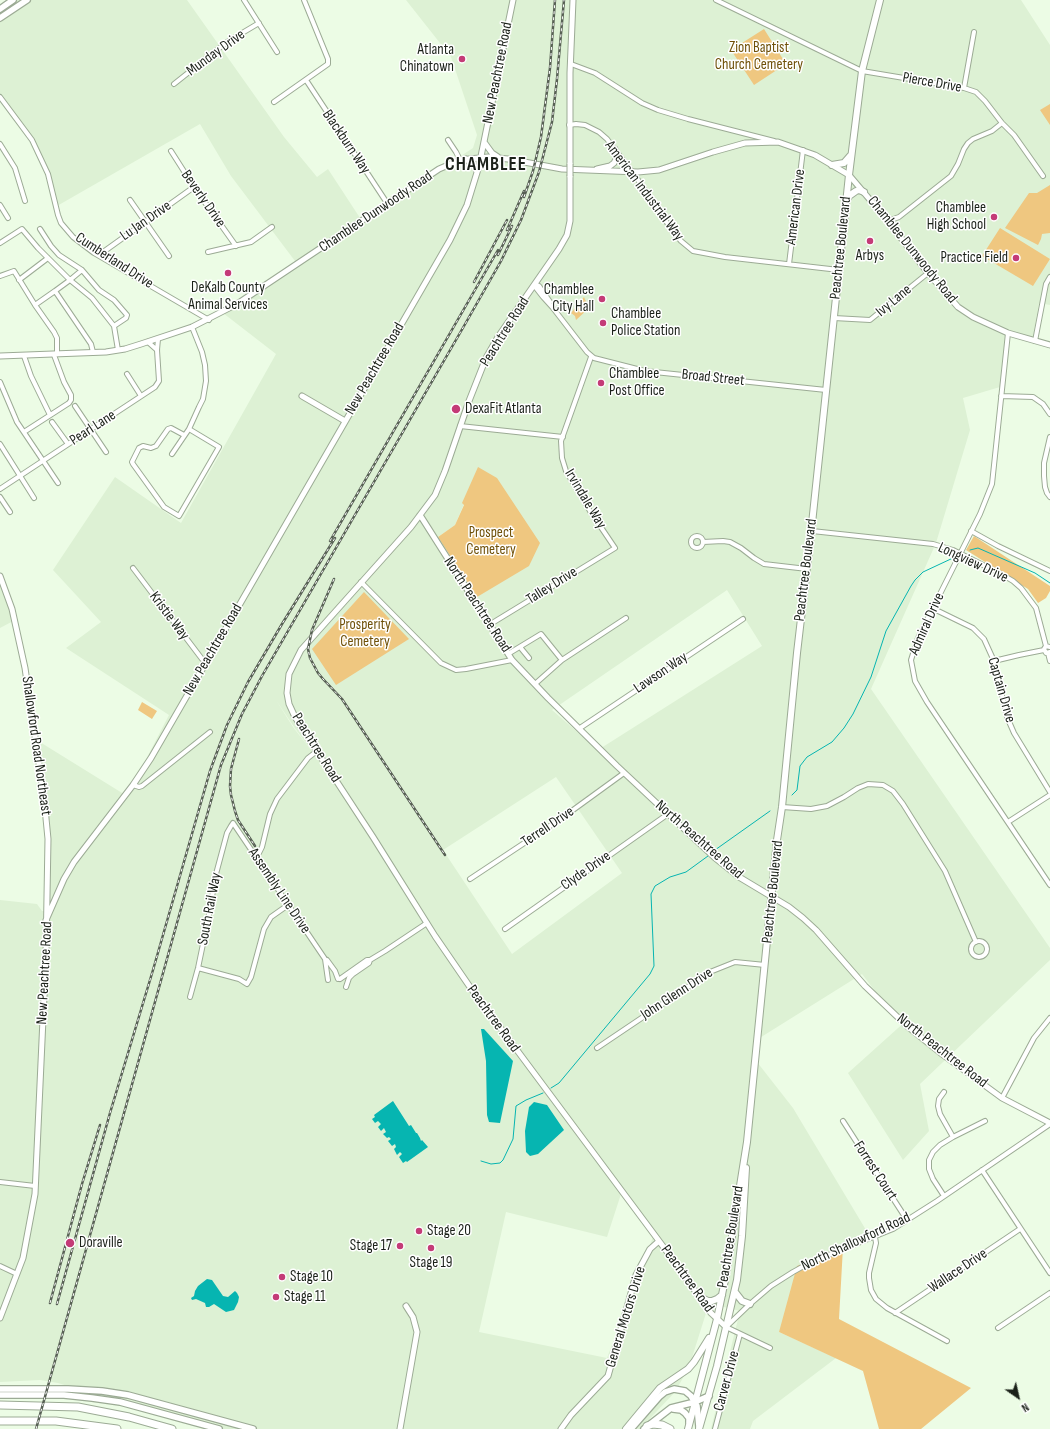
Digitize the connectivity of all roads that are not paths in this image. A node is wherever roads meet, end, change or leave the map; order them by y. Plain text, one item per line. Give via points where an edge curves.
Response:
1 (13, 0) edge
2 (27, 0) edge
3 (244, 0) edge
4 (304, 0) edge
5 (513, 0) edge
6 (573, 0) edge
7 (716, 0) edge
8 (880, 0) edge
9 (0, 9) edge
10 (0, 18) edge
11 (259, 23) junction
12 (974, 32) dead end
13 (278, 52) dead end
14 (571, 64) junction
15 (862, 71) junction
16 (306, 80) junction
17 (174, 84) dead end
18 (964, 88) junction
19 (0, 97) edge
20 (274, 102) dead end
21 (1002, 123) junction
22 (570, 125) junction
23 (448, 140) dead end
24 (484, 142) junction
25 (778, 142) junction
26 (0, 144) edge
27 (615, 149) junction
28 (803, 150) junction
29 (170, 151) dead end
30 (852, 155) junction
31 (481, 157) junction
32 (499, 158) junction
33 (466, 159) junction
34 (460, 160) junction
35 (832, 165) junction
36 (589, 170) junction
37 (477, 172) junction
38 (632, 172) junction
39 (848, 175) junction
40 (1043, 176) dead end
41 (194, 187) junction
42 (864, 192) junction
43 (130, 200) dead end
44 (25, 201) dead end
45 (387, 204) junction
46 (846, 204) junction
47 (0, 205) edge
48 (8, 218) dead end
49 (146, 220) junction
50 (890, 224) junction
51 (272, 227) dead end
52 (40, 229) dead end
53 (0, 243) edge
54 (236, 246) junction
55 (208, 252) dead end
56 (99, 255) junction
57 (169, 256) dead end
58 (48, 258) junction
59 (789, 264) junction
60 (82, 270) junction
61 (839, 270) junction
62 (928, 273) junction
63 (0, 276) edge
64 (1050, 277) edge
65 (19, 280) junction
66 (70, 280) junction
67 (535, 284) junction
68 (55, 291) junction
69 (35, 305) junction
70 (834, 318) junction
71 (209, 320) junction
72 (115, 326) junction
73 (192, 327) junction
74 (1008, 333) junction
75 (158, 339) junction
76 (1035, 341) junction
77 (148, 342) junction
78 (1050, 344) edge
79 (118, 350) junction
80 (157, 350) junction
81 (93, 352) junction
82 (56, 354) junction
83 (0, 356) edge
84 (24, 356) junction
85 (591, 357) junction
86 (127, 374) dead end
87 (0, 382) edge
88 (826, 390) junction
89 (142, 396) junction
90 (302, 396) dead end
91 (1002, 396) junction
92 (76, 406) dead end
93 (1050, 414) edge
94 (50, 416) junction
95 (345, 421) junction
96 (52, 422) dead end
97 (460, 426) junction
98 (91, 429) junction
99 (188, 429) junction
100 (24, 432) junction
101 (184, 435) junction
102 (563, 437) junction
103 (1050, 437) edge
104 (0, 444) edge
105 (68, 444) junction
106 (1048, 449) edge
107 (106, 452) dead end
108 (172, 454) dead end
109 (43, 461) junction
110 (19, 476) junction
111 (58, 483) dead end
112 (0, 489) edge
113 (0, 497) edge
114 (34, 498) dead end
115 (1050, 498) edge
116 (10, 512) dead end
117 (420, 516) junction
118 (812, 531) junction
119 (972, 531) junction
120 (703, 542) dead end
121 (616, 548) joint
122 (960, 553) junction
123 (133, 568) dead end
124 (807, 569) junction
125 (1050, 571) edge
126 (0, 576) edge
127 (362, 582) junction
128 (934, 609) junction
129 (626, 618) dead end
130 (743, 619) dead end
131 (490, 625) junction
132 (520, 647) junction
133 (1048, 650) edge
134 (508, 654) junction
135 (529, 658) dead end
136 (512, 660) junction
137 (562, 660) junction
138 (994, 661) junction
139 (206, 662) junction
140 (1050, 662) edge
141 (535, 684) junction
142 (580, 728) junction
143 (210, 732) dead end
144 (317, 751) junction
145 (624, 773) junction
146 (133, 785) junction
147 (1050, 792) edge
148 (1050, 796) edge
149 (782, 807) junction
150 (668, 814) junction
151 (1008, 822) junction
152 (233, 823) joint
153 (259, 853) dead end
154 (470, 879) dead end
155 (1050, 885) edge
156 (772, 897) junction
157 (288, 905) junction
158 (46, 920) junction
159 (427, 923) junction
160 (505, 929) dead end
161 (976, 942) junction
162 (325, 959) junction
163 (370, 960) junction
164 (765, 965) junction
165 (198, 968) junction
166 (328, 980) dead end
167 (346, 987) dead end
168 (190, 997) dead end
169 (1050, 1018) edge
170 (596, 1048) dead end
171 (944, 1092) dead end
172 (1002, 1098) junction
173 (843, 1121) dead end
174 (985, 1121) dead end
175 (1050, 1123) edge
176 (953, 1138) junction
177 (747, 1142) junction
178 (982, 1170) junction
179 (0, 1182) edge
180 (35, 1186) junction
181 (944, 1196) junction
182 (907, 1220) junction
183 (1020, 1229) junction
184 (875, 1237) junction
185 (659, 1241) junction
186 (0, 1266) edge
187 (1050, 1272) edge
188 (17, 1274) junction
189 (735, 1292) junction
190 (1050, 1293) edge
191 (722, 1295) junction
192 (700, 1298) junction
193 (750, 1304) junction
194 (406, 1306) dead end
195 (1, 1310) edge
196 (895, 1313) junction
197 (0, 1318) edge
198 (717, 1319) junction
199 (726, 1327) junction
200 (998, 1328) dead end
201 (713, 1332) junction
202 (740, 1334) junction
203 (947, 1341) dead end
204 (770, 1348) dead end
205 (0, 1389) edge
206 (0, 1395) edge
207 (709, 1396) junction
208 (695, 1402) junction
209 (0, 1405) edge
210 (671, 1408) junction
211 (0, 1422) edge
212 (688, 1426) edge
213 (646, 1428) edge
214 (117, 1429) edge
215 (172, 1429) edge
216 (219, 1429) edge
217 (253, 1429) edge
218 (400, 1429) edge
219 (561, 1429) edge
220 (626, 1429) edge
221 (631, 1429) edge
222 (670, 1429) edge
223 (699, 1429) edge
224 (715, 1429) edge

1 - 9 main road
2 - 10 main road
3 - 11 street
4 - 16 street via 328,59 328,64
5 - 24 street, New Peachtree Road
6 - 14 street, Peachtree Road
7 - 15 street, Pierce Drive
8 - 15 highway, Peachtree Boulevard
11 - 13 street
11 - 17 street, Munday Drive via 227,42
12 - 18 street
14 - 22 street, Peachtree Road
14 - 25 street via 595,72 642,103 658,110
15 - 18 street, Pierce Drive
15 - 30 highway, Peachtree Boulevard
16 - 20 street
16 - 45 street, Blackburn Way
18 - 21 street, Pierce Drive via 976,92
19 - 56 street, Cumberland Drive via 25,130 44,164 61,223 73,237
21 - 40 street, Pierce Drive via 1019,141
21 - 50 street via 968,143 951,176
22 - 27 street, American Industrial Way via 582,124 590,127 605,137
22 - 67 street, Peachtree Road, bridge via 568,233
23 - 34 street
24 - 31 street, New Peachtree Road
24 - 32 street
25 - 28 street, Chamblee Dunwoody Road
25 - 38 street, Chamblee Dunwoody Road via 745,143 659,170
26 - 44 street via 15,168
27 - 36 street via 617,157 614,163
27 - 38 street, American Industrial Way
28 - 35 street, Chamblee Dunwoody Road
28 - 59 street, American Drive
29 - 41 street, Beverly Drive
30 - 35 highway via 844,163
30 - 39 highway, Peachtree Boulevard
31 - 32 street, Chamblee Dunwoody Road
31 - 33 street, Chamblee Dunwoody Road
31 - 37 street, New Peachtree Road
32 - 36 street, Chamblee Dunwoody Road via 562,169
33 - 34 street, Chamblee Dunwoody Road
33 - 37 street
34 - 45 street, Chamblee Dunwoody Road via 439,169
35 - 39 street, Chamblee Dunwoody Road
36 - 38 street, Chamblee Dunwoody Road
37 - 95 street, New Peachtree Road via 467,205 450,240
38 - 59 street, American Industrial Way via 672,230 693,251
39 - 42 street, Chamblee Dunwoody Road
39 - 46 highway, Peachtree Boulevard
41 - 49 street, Lu Jan Drive
41 - 54 street, Beverly Drive
42 - 46 highway via 856,191 848,198
42 - 50 street, Chamblee Dunwoody Road
43 - 49 street
45 - 71 street, Chamblee Dunwoody Road via 271,282
46 - 61 highway, Peachtree Boulevard
47 - 48 street
49 - 56 street, Lu Jan Drive
49 - 57 street
50 - 62 street, Chamblee Dunwoody Road
51 - 54 street via 251,242
52 - 60 street via 59,255
53 - 58 street via 22,229
54 - 55 street
56 - 71 street, Cumberland Drive
58 - 65 street
58 - 66 street
59 - 61 street, American Industrial Way
60 - 66 street
60 - 72 street via 99,290 114,300 127,315
61 - 70 highway, Peachtree Boulevard
62 - 70 street, Ivy Lane via 870,320
62 - 74 street, Chamblee Dunwoody Road via 958,307
63 - 65 street via 14,271
64 - 76 street via 1046,284
65 - 69 street
66 - 68 street
66 - 72 street via 92,298
67 - 85 street
67 - 97 street, Peachtree Road via 486,358
68 - 69 street
68 - 81 street via 91,344
69 - 82 street via 57,338
70 - 88 highway, Peachtree Boulevard
71 - 73 street, Chamblee Dunwoody Road
72 - 79 street
73 - 75 street, Chamblee Dunwoody Road
73 - 99 street via 202,352 206,381 203,399
74 - 76 street, Chamblee Dunwoody Road
74 - 91 street, Admiral Drive
75 - 77 street, Chamblee Dunwoody Road
75 - 80 street, Pearl Lane
76 - 78 street, Chamblee Dunwoody Road
77 - 79 street, Chamblee Dunwoody Road
77 - 80 street
79 - 81 street, Chamblee Dunwoody Road
80 - 89 street, Pearl Lane via 159,381
81 - 82 street, Chamblee Dunwoody Road
82 - 84 street, Chamblee Dunwoody Road
82 - 94 street via 71,400
83 - 84 street, Chamblee Dunwoody Road
84 - 94 street
85 - 88 street, Broad Street via 645,371
85 - 102 street, Irvindale Way
86 - 89 street
87 - 100 street
88 - 118 highway, Peachtree Boulevard
89 - 98 street, Pearl Lane
90 - 95 street
91 - 93 street via 1032,397 1043,404
91 - 119 street, Admiral Drive via 992,484
92 - 98 street
94 - 100 street
95 - 139 street, New Peachtree Road
96 - 105 street
97 - 102 street
97 - 117 street, Peachtree Road via 439,486
98 - 105 street, Pearl Lane
98 - 107 street
99 - 101 street
99 - 101 street via 219,446 179,516 164,507 132,462 139,448 154,448 168,429
100 - 109 street
101 - 108 street
102 - 121 street, Irvindale Way via 561,447 566,471
103 - 106 street
104 - 110 street
105 - 109 street, Pearl Lane
106 - 115 street via 1044,476
109 - 110 street, Pearl Lane
109 - 111 street
110 - 112 street, Pearl Lane
110 - 114 street
113 - 116 street
117 - 127 street, Peachtree Road
117 - 131 street, North Peachtree Road
118 - 122 street, Longview Drive via 933,544
118 - 124 highway, Peachtree Boulevard
119 - 122 street, Admiral Drive
119 - 125 street
120 - 124 street via 730,542 764,564
121 - 131 street, Talley Drive
122 - 128 street, Admiral Drive
122 - 133 street, Longview Drive via 1001,574 1021,588 1036,608
123 - 139 street, Kristie Way
124 - 149 highway, Peachtree Boulevard
126 - 158 street, Shallowford Road Northeast via 12,609 25,668 44,798 48,839
127 - 136 street via 441,664 456,670
127 - 144 street, Peachtree Road via 301,650 289,674 289,704
128 - 138 street, Captain Drive via 979,632
128 - 151 street, Admiral Drive via 918,638 911,660 915,681
129 - 137 street
130 - 142 street, Lawson Way
131 - 134 street, North Peachtree Road
132 - 134 street
132 - 135 street
132 - 137 street via 541,634
133 - 138 street
133 - 140 street, Longview Drive
134 - 136 street, North Peachtree Road
136 - 141 street, North Peachtree Road
137 - 141 street
138 - 147 street, Captain Drive via 1014,733
139 - 146 street, New Peachtree Road
141 - 142 street, North Peachtree Road
142 - 145 street, North Peachtree Road
143 - 146 street via 142,786
144 - 153 street via 308,758 277,799
144 - 159 street, Peachtree Road
145 - 150 street, North Peachtree Road
145 - 154 street, Terrell Drive
146 - 158 street, New Peachtree Road via 74,862
148 - 151 street
149 - 156 highway, Peachtree Boulevard
149 - 161 street via 812,809 827,806 868,784 882,785 893,791 945,871
150 - 156 street, North Peachtree Road via 739,877
150 - 160 street, Clyde Drive
151 - 155 street, Admiral Drive
152 - 157 street, Assembly Line Drive
152 - 165 street, South Rail Way via 227,834 216,874
156 - 164 highway, Peachtree Boulevard
156 - 172 street, North Peachtree Road via 789,907 816,930 882,1004 942,1054
157 - 162 street, Assembly Line Drive
157 - 165 street via 271,917 264,929 247,984 239,979
158 - 180 street, New Peachtree Road
159 - 163 street
159 - 185 street, Peachtree Road via 470,987
161 - 161 street via 972,945 972,953 975,957 981,957 987,952 987,946 983,942
162 - 163 street, Assembly Line Drive via 339,979
162 - 166 street, Assembly Line Drive
163 - 167 street via 349,978
164 - 170 street, John Glenn Drive via 735,962 710,972
164 - 177 highway, Peachtree Boulevard
165 - 168 street, South Rail Way
169 - 172 street via 1034,1038
171 - 176 street via 938,1106
172 - 175 street, North Peachtree Road
173 - 182 street, Forrest Court
174 - 176 street
175 - 178 street, North Shallowford Road
176 - 181 street via 940,1145 929,1160 933,1179
177 - 189 highway, Peachtree Boulevard via 740,1265
177 - 191 highway, Peachtree Boulevard
178 - 181 street, North Shallowford Road
178 - 183 street
179 - 180 street
180 - 188 street, New Peachtree Road via 29,1230
181 - 182 street, North Shallowford Road
182 - 184 street, North Shallowford Road
183 - 187 street
183 - 196 street, Wallace Drive
184 - 193 street, North Shallowford Road via 803,1266 771,1286
184 - 196 street via 869,1273 871,1290 876,1299
185 - 192 street, Peachtree Road
185 - 219 street, General Motors Drive via 650,1249 636,1275 608,1376
186 - 188 street
188 - 195 street, New Peachtree Road
189 - 193 highway via 742,1301
189 - 199 highway, Peachtree Boulevard
190 - 200 street
191 - 192 highway via 712,1301
191 - 198 highway, Peachtree Boulevard
192 - 198 street, Peachtree Road
193 - 199 street, North Shallowford Road
194 - 218 street via 413,1317 417,1332
195 - 197 street, New Peachtree Road
196 - 203 street
198 - 199 street, Peachtree Road
198 - 201 highway, Peachtree Boulevard
199 - 202 street
199 - 207 highway, Peachtree Boulevard
201 - 208 highway
201 - 220 highway via 688,1369 660,1388
202 - 204 street
202 - 224 street, Carver Drive
205 - 217 main road via 68,1389 128,1395
206 - 216 main road via 64,1395 120,1402
207 - 208 main road
207 - 223 highway, Peachtree Boulevard
208 - 210 main road
208 - 212 highway
208 - 221 main road via 685,1391 670,1390 659,1397
208 - 223 main road
209 - 215 highway via 78,1407
210 - 212 main road via 684,1412 689,1418
210 - 213 main road
211 - 214 highway via 56,1421
213 - 222 highway via 654,1424

